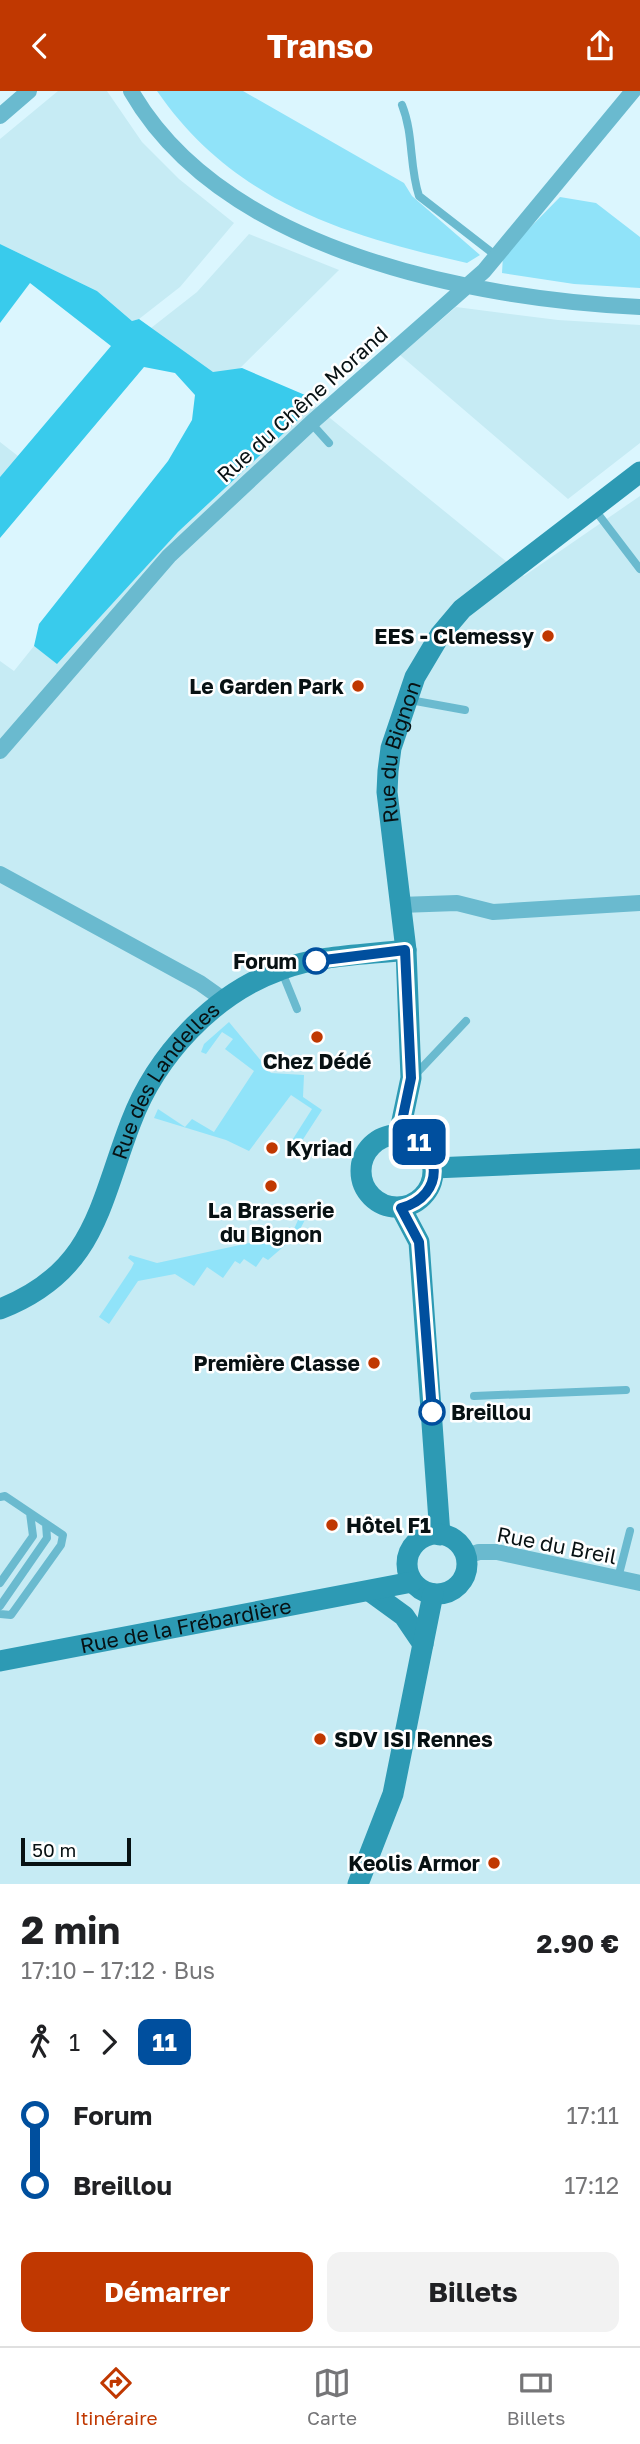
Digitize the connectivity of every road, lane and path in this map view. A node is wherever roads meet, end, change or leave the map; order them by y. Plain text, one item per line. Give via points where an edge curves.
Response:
1 (29, 91) edge
2 (131, 91) edge
3 (633, 91) edge
4 (402, 105) dead end
5 (0, 115) edge
6 (495, 255) junction
7 (465, 285) junction
8 (640, 307) edge
9 (311, 423) junction
10 (329, 443) dead end
11 (640, 472) edge
12 (593, 507) junction
13 (640, 569) edge
14 (407, 700) junction
15 (465, 710) dead end
16 (0, 751) edge
17 (0, 874) edge
18 (640, 903) edge
19 (400, 905) junction
20 (405, 950) junction
21 (281, 969) junction
22 (224, 1000) junction
23 (297, 1010) dead end
24 (466, 1021) dead end
25 (411, 1078) junction
26 (399, 1135) junction
27 (640, 1159) edge
28 (434, 1168) junction
29 (401, 1208) junction
30 (0, 1309) edge
31 (626, 1390) dead end
32 (474, 1396) dead end
33 (0, 1497) edge
34 (30, 1513) junction
35 (46, 1524) junction
36 (630, 1531) dead end
37 (440, 1535) junction
38 (466, 1556) junction
39 (618, 1578) junction
40 (412, 1582) junction
41 (0, 1583) edge
42 (640, 1583) edge
43 (370, 1592) junction
44 (433, 1594) junction
45 (0, 1606) edge
46 (0, 1614) edge
47 (423, 1643) junction
48 (0, 1661) edge
49 (358, 1884) edge

1 - 5 street
2 - 7 street via 195,167 254,209 324,244
3 - 6 street, Rue du Chêne Morand
4 - 6 lane via 419,196
6 - 7 street, Rue du Chêne Morand via 484,271
7 - 8 street via 571,304
7 - 9 street, Rue du Chêne Morand
9 - 10 lane
9 - 16 street, Rue du Chêne Morand via 169,556
11 - 12 street, Rue du Bignon
12 - 13 lane
12 - 14 street, Rue du Bignon via 462,609 423,660
14 - 15 lane
14 - 19 street, Rue du Bignon via 391,748 387,792
17 - 22 street
18 - 19 street via 494,912 457,903
19 - 20 street, Rue du Bignon
20 - 21 street, Rue des Landelles
20 - 25 street, Rue du Bignon
21 - 22 street, Rue des Landelles
21 - 23 lane
22 - 30 street, Rue des Landelles via 181,1041 148,1087 131,1122 101,1213 80,1249 47,1285
24 - 25 lane
25 - 26 street, Rue du Bignon
26 - 28 street via 419,1141
26 - 29 street via 370,1147 361,1177 371,1197
27 - 28 street
28 - 29 street via 422,1199
29 - 37 street via 419,1242
31 - 32 lane
33 - 34 lane
34 - 35 lane
34 - 41 lane via 33,1536
35 - 45 lane via 47,1538
35 - 46 lane via 63,1535 61,1545 11,1615
36 - 39 lane
37 - 38 street via 456,1541
37 - 40 street via 430,1535 414,1545 407,1563
38 - 39 street, Rue du Breil via 497,1552
38 - 44 street via 460,1584
39 - 42 street, Rue du Breil
40 - 43 street, Rue de la Frébardière
40 - 44 street
43 - 47 street via 404,1615
43 - 48 street, Rue de la Frébardière
44 - 47 street
47 - 49 street via 393,1794

